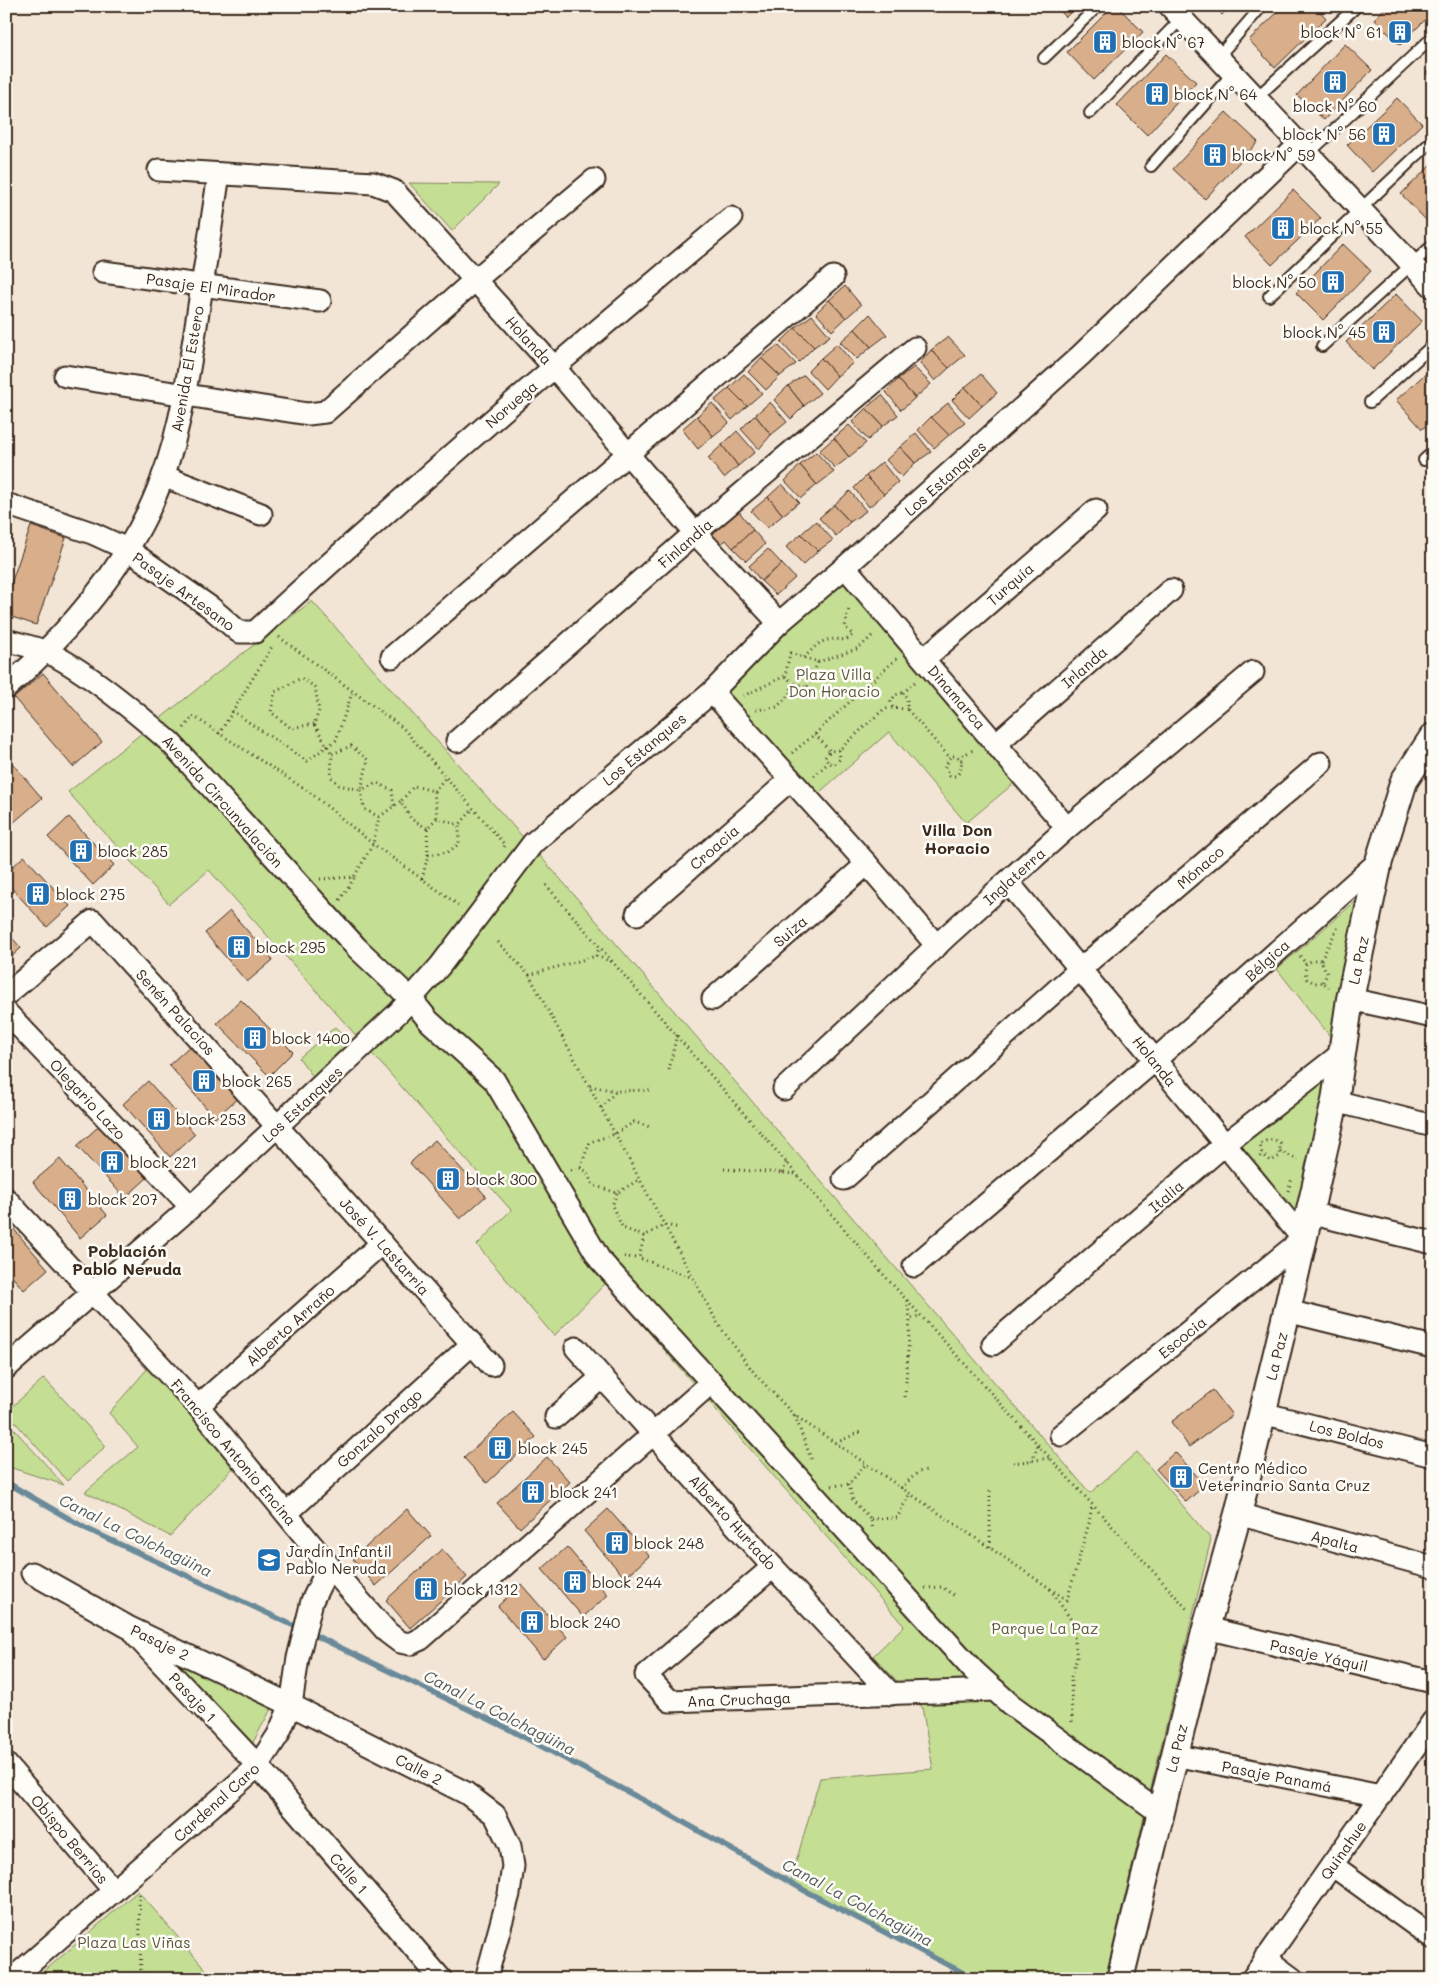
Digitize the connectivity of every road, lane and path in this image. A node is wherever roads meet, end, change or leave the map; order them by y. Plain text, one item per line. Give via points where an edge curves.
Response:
1 (1098, 6) edge
2 (1262, 6) edge
3 (1357, 6) edge
4 (1176, 12) edge
5 (1433, 37) edge
6 (1218, 57) junction
7 (1044, 58) dead end
8 (1233, 74) junction
9 (1256, 98) junction
10 (1090, 114) dead end
11 (1433, 140) edge
12 (1304, 149) junction
13 (1151, 166) dead end
14 (159, 170) dead end
15 (219, 174) junction
16 (594, 180) dead end
17 (1360, 209) junction
18 (731, 218) dead end
19 (1433, 245) edge
20 (1412, 265) junction
21 (103, 272) dead end
22 (833, 277) dead end
23 (474, 281) junction
24 (202, 286) junction
25 (1433, 287) edge
26 (1269, 296) dead end
27 (320, 301) dead end
28 (1433, 345) edge
29 (1322, 346) dead end
30 (915, 348) dead end
31 (554, 367) junction
32 (66, 376) dead end
33 (185, 394) junction
34 (1370, 402) dead end
35 (1433, 452) edge
36 (628, 453) junction
37 (1424, 460) dead end
38 (163, 476) junction
39 (6, 504) edge
40 (1096, 510) dead end
41 (262, 514) dead end
42 (695, 533) junction
43 (126, 549) junction
44 (340, 553) joint
45 (845, 567) junction
46 (1171, 590) dead end
47 (849, 608) dead end
48 (779, 623) junction
49 (874, 634) dead end
50 (6, 640) edge
51 (47, 652) junction
52 (392, 657) dead end
53 (804, 658) junction
54 (897, 658) dead end
55 (924, 659) junction
56 (818, 662) junction
57 (1253, 672) dead end
58 (785, 676) junction
59 (917, 680) dead end
60 (792, 682) junction
61 (6, 688) edge
62 (712, 692) junction
63 (352, 693) junction
64 (903, 694) junction
65 (738, 698) dead end
66 (893, 708) junction
67 (907, 709) junction
68 (749, 710) dead end
69 (232, 711) junction
70 (314, 724) junction
71 (814, 734) junction
72 (1433, 738) edge
73 (458, 741) dead end
74 (997, 743) junction
75 (328, 746) junction
76 (976, 748) dead end
77 (839, 750) junction
78 (830, 751) junction
79 (332, 754) junction
80 (791, 755) dead end
81 (950, 758) junction
82 (962, 761) junction
83 (828, 763) junction
84 (1320, 763) dead end
85 (446, 777) junction
86 (800, 780) junction
87 (361, 790) junction
88 (434, 791) junction
89 (401, 802) junction
90 (394, 806) junction
91 (474, 809) junction
92 (379, 817) junction
93 (437, 818) junction
94 (459, 825) junction
95 (427, 828) junction
96 (1067, 828) junction
97 (373, 844) junction
98 (500, 853) dead end
99 (428, 855) junction
100 (1379, 861) junction
101 (867, 864) junction
102 (354, 877) junction
103 (318, 879) dead end
104 (422, 879) junction
105 (1008, 882) junction
106 (546, 885) dead end
107 (335, 907) dead end
108 (464, 909) dead end
109 (638, 914) dead end
110 (1344, 917) dead end
111 (498, 942) dead end
112 (600, 946) junction
113 (937, 946) junction
114 (1294, 949) dead end
115 (596, 956) junction
116 (1321, 960) junction
117 (615, 964) junction
118 (1306, 964) junction
119 (1080, 970) junction
120 (529, 975) junction
121 (1322, 982) junction
122 (6, 995) edge
123 (1341, 995) junction
124 (713, 998) dead end
125 (412, 1000) junction
126 (6, 1012) edge
127 (1433, 1017) edge
128 (677, 1034) junction
129 (1342, 1053) junction
130 (1155, 1060) junction
131 (669, 1070) dead end
132 (590, 1086) junction
133 (784, 1089) dead end
134 (650, 1090) dead end
135 (616, 1091) junction
136 (1335, 1101) junction
137 (601, 1108) junction
138 (278, 1126) junction
139 (650, 1126) dead end
140 (1433, 1126) edge
141 (615, 1134) junction
142 (1224, 1146) junction
143 (1280, 1151) junction
144 (1262, 1154) junction
145 (1258, 1159) dead end
146 (787, 1162) junction
147 (1296, 1167) dead end
148 (580, 1168) junction
149 (724, 1169) dead end
150 (570, 1171) dead end
151 (782, 1173) junction
152 (798, 1174) junction
153 (1293, 1175) dead end
154 (640, 1179) junction
155 (844, 1180) dead end
156 (1280, 1189) dead end
157 (617, 1193) junction
158 (6, 1199) edge
159 (191, 1207) junction
160 (1310, 1213) junction
161 (665, 1225) junction
162 (680, 1228) dead end
163 (644, 1236) junction
164 (1303, 1239) junction
165 (382, 1243) junction
166 (1433, 1243) edge
167 (914, 1266) dead end
168 (693, 1278) junction
169 (92, 1293) junction
170 (907, 1300) junction
171 (1287, 1311) junction
172 (921, 1315) junction
173 (910, 1319) junction
174 (472, 1344) junction
175 (993, 1344) dead end
176 (1433, 1346) edge
177 (576, 1348) dead end
178 (492, 1365) dead end
179 (6, 1368) edge
180 (602, 1377) junction
181 (712, 1382) junction
182 (905, 1397) dead end
183 (198, 1406) junction
184 (1262, 1413) junction
185 (794, 1415) junction
186 (556, 1417) dead end
187 (862, 1431) dead end
188 (652, 1433) junction
189 (1061, 1436) dead end
190 (836, 1443) junction
191 (1038, 1444) junction
192 (1433, 1456) edge
193 (1050, 1458) junction
194 (1032, 1460) junction
195 (1014, 1463) dead end
196 (866, 1464) junction
197 (815, 1469) dead end
198 (927, 1470) dead end
199 (849, 1484) junction
200 (831, 1486) dead end
201 (901, 1488) junction
202 (990, 1488) dead end
203 (910, 1494) junction
204 (1092, 1504) junction
205 (287, 1513) junction
206 (1238, 1514) junction
207 (871, 1519) junction
208 (874, 1537) dead end
209 (990, 1547) junction
210 (329, 1566) junction
211 (773, 1567) junction
212 (1433, 1567) edge
213 (32, 1573) dead end
214 (1048, 1587) junction
215 (924, 1588) dead end
216 (956, 1597) dead end
217 (1200, 1623) junction
218 (128, 1627) junction
219 (1433, 1682) edge
220 (995, 1690) junction
221 (891, 1694) junction
222 (291, 1705) junction
223 (1433, 1721) edge
224 (1072, 1732) dead end
225 (1174, 1755) junction
226 (6, 1764) edge
227 (258, 1766) junction
228 (1381, 1796) junction
229 (1160, 1814) junction
230 (1332, 1865) junction
231 (139, 1870) junction
232 (114, 1891) junction
233 (1432, 1936) edge
234 (1265, 1958) junction
235 (141, 1973) junction
236 (12, 1979) edge
237 (84, 1979) edge
238 (141, 1979) edge
239 (154, 1979) edge
240 (441, 1979) edge
241 (486, 1979) edge
242 (1120, 1979) edge
243 (1252, 1979) edge
244 (1293, 1979) edge

1 - 7 lane
2 - 6 lane
3 - 9 lane
4 - 6 street
4 - 10 lane
5 - 12 lane
6 - 8 street
8 - 9 street
8 - 13 lane
9 - 12 street
11 - 17 lane
12 - 17 street
12 - 45 street, Los Estanques
14 - 15 street, Holanda
15 - 23 street, Holanda via 383,186 394,191
15 - 24 street, Avenida El Estero
16 - 23 street
17 - 20 street
17 - 26 lane
18 - 31 street, Noruega
19 - 20 lane
20 - 25 street
20 - 29 lane
21 - 24 street, Pasaje El Mirador
22 - 36 street
23 - 31 street, Holanda
23 - 33 street via 326,412 308,414
24 - 27 street, Pasaje El Mirador
24 - 33 street, Avenida El Estero
28 - 34 lane
30 - 42 street, Finlandia
31 - 36 street, Holanda
31 - 44 street, Noruega
32 - 33 street
33 - 38 street, Avenida El Estero
35 - 37 lane
36 - 42 street, Holanda
36 - 52 street
38 - 41 street
38 - 43 street, Avenida El Estero via 153,502
39 - 43 street, Pasaje Artesano via 92,533
40 - 55 street, Turquía
42 - 48 street, Holanda
42 - 73 street, Finlandia
43 - 44 street, Pasaje Artesano via 210,607 239,632 255,632
43 - 51 street, Avenida El Estero via 92,600
45 - 48 street, Los Estanques
45 - 55 street, Dinamarca
46 - 74 street, Irlanda
47 - 53 path via 845,627 853,635 846,640 820,641
48 - 62 street, Los Estanques
49 - 56 path via 859,648
50 - 51 street, Avenida Circunvalación
51 - 61 street, Avenida El Estero
51 - 125 street, Avenida Circunvalación via 112,695 171,743 357,948
53 - 56 path
53 - 58 path via 790,653
54 - 71 path
55 - 74 street, Dinamarca
56 - 60 path via 807,688
57 - 96 street, Inglaterra
58 - 60 path
58 - 65 path
59 - 64 path
60 - 68 path via 791,694 777,707
62 - 86 street
62 - 125 street, Los Estanques via 533,843
63 - 69 path via 278,636
63 - 75 path via 336,740
63 - 85 path via 403,728
64 - 66 path via 895,695 891,702
64 - 67 path via 907,698
66 - 67 path
66 - 77 path via 884,709
67 - 81 path
69 - 75 path via 307,761
69 - 97 path via 219,734 312,794
70 - 70 path via 319,711 315,687 301,678 274,692 271,712 290,728
70 - 75 path
71 - 78 path
71 - 80 path
72 - 100 street, La Paz via 1404,781
74 - 96 street, Dinamarca
75 - 79 path
76 - 82 path via 961,756
77 - 78 path
77 - 83 path via 840,758 835,764
78 - 83 path via 825,757
79 - 87 path via 331,777 339,785
79 - 87 path via 351,746 368,760
81 - 82 path via 957,756
81 - 82 path via 945,767 950,776 960,772
83 - 86 path
84 - 119 street, Mónaco
85 - 88 path
85 - 91 path
86 - 101 street
86 - 109 street, Croacia
87 - 90 path via 377,783 392,790
87 - 92 path via 364,809
88 - 89 path via 414,786
88 - 93 path
89 - 90 path
89 - 95 path via 411,819
90 - 92 path
91 - 94 path
91 - 98 path via 505,845
92 - 97 path
93 - 94 path
93 - 95 path
94 - 99 path via 459,844 448,852
95 - 99 path
96 - 105 street, Inglaterra
97 - 102 path
97 - 104 path
99 - 104 path
100 - 123 street, La Paz
100 - 130 street, Bélgica
101 - 113 street
101 - 124 street, Suiza
102 - 103 path
102 - 107 path
104 - 108 path
105 - 113 street, Inglaterra
105 - 119 street, Holanda
106 - 112 path
110 - 116 path
111 - 120 path
112 - 115 path
112 - 117 path
113 - 133 street, Inglaterra
114 - 118 path
115 - 117 path
115 - 120 path
116 - 118 path
116 - 121 path via 1327,974
117 - 128 path
118 - 121 path via 1304,972 1307,979
119 - 130 street, Holanda
119 - 155 street, Mónaco
120 - 132 path
121 - 123 path
122 - 138 street, Senén Palacios via 93,920
123 - 127 street
123 - 129 street, La Paz
125 - 138 street, Los Estanques
125 - 181 street, Avenida Circunvalación via 429,1021 494,1080 600,1260
126 - 159 street, Olegario Lazo
128 - 131 path
128 - 146 path
129 - 136 street, La Paz
129 - 142 street, Italia
130 - 142 street, Holanda
130 - 167 street, Bélgica
132 - 135 path
132 - 137 path
134 - 135 path
135 - 137 path
136 - 140 street
136 - 160 street, La Paz
137 - 141 path
138 - 159 street, Los Estanques
138 - 165 street, José V. Lastarria
139 - 141 path via 634,1122
141 - 148 path via 590,1142
141 - 154 path
142 - 164 street, Holanda
142 - 175 street, Italia
143 - 144 path via 1280,1156 1271,1161
143 - 144 path via 1280,1143 1275,1139 1266,1140 1260,1144
143 - 147 path via 1298,1159
144 - 145 path
146 - 151 path
146 - 152 path
148 - 150 path
148 - 157 path via 586,1171 593,1185
149 - 151 path
151 - 152 path
152 - 170 path
153 - 156 path via 1288,1191
154 - 157 path
154 - 161 path
157 - 163 path via 612,1206 623,1228
158 - 169 street, Francisco Antonio Encina
159 - 169 street, Los Estanques
160 - 164 street, La Paz
160 - 166 street
161 - 162 path
161 - 163 path
161 - 168 path
163 - 168 path via 639,1258
164 - 171 street, La Paz
164 - 189 street, Escocia
165 - 174 street, José V. Lastarria
165 - 183 street, Alberto Arraño
168 - 185 path via 718,1324 755,1374
169 - 179 street, Los Estanques
169 - 183 street, Francisco Antonio Encina
170 - 172 path
170 - 173 path
171 - 176 street
171 - 184 street, La Paz
172 - 173 path
172 - 191 path
173 - 182 path
174 - 178 street, José V. Lastarria
174 - 205 street, Gonzalo Drago
177 - 180 street, Alberto Hurtado
180 - 186 street
180 - 188 street, Alberto Hurtado
181 - 188 street, Francisco Antonio Encina
181 - 220 street, Avenida Circunvalación via 974,1671
183 - 205 street, Francisco Antonio Encina
184 - 192 street, Los Boldos
184 - 206 street, La Paz
185 - 190 path
185 - 197 path
187 - 190 path
188 - 210 street, Francisco Antonio Encina via 421,1639 410,1644 400,1642 388,1633
188 - 211 street, Alberto Hurtado
190 - 196 path
191 - 193 path
191 - 194 path
193 - 194 path
193 - 204 path
194 - 195 path
196 - 199 path
196 - 201 path
198 - 201 path via 918,1472
199 - 200 path
199 - 207 path via 853,1501
201 - 203 path
202 - 209 path
203 - 207 path via 897,1518
203 - 209 path
204 - 214 path via 1067,1600
204 - 217 path
205 - 210 street, Francisco Antonio Encina
206 - 212 street, Apalta
206 - 217 street, La Paz
207 - 208 path
209 - 214 path
210 - 222 street, Cardenal Caro via 312,1601
211 - 221 street, Alberto Hurtado
211 - 221 street, Ana Cruchaga via 646,1676 670,1701
213 - 218 street, Pasaje 2
214 - 224 path via 1072,1621 1077,1658 1071,1677
215 - 216 path via 942,1588
217 - 219 street, Pasaje Yáquil
217 - 225 street, La Paz
218 - 222 street, Pasaje 2
218 - 227 street, Pasaje 1
220 - 221 street
220 - 229 street, Avenida Circunvalación
222 - 227 street, Cardenal Caro via 278,1735
222 - 241 street, Calle 2 via 471,1797 495,1815 510,1846 513,1866 509,1894
223 - 228 street, Quinahue
225 - 228 street, Pasaje Panamá
225 - 229 street, La Paz
226 - 232 street, Obispo Berríos
227 - 231 street, Cardenal Caro
227 - 240 street, Calle 1
228 - 230 street, Quinahue
229 - 242 street, La Paz
230 - 233 street
230 - 234 street, Quinahue
231 - 232 street, Cardenal Caro
231 - 235 path
232 - 236 street, Cardenal Caro
234 - 243 street, Quinahue
234 - 244 street
235 - 237 path
235 - 238 path
235 - 239 path

